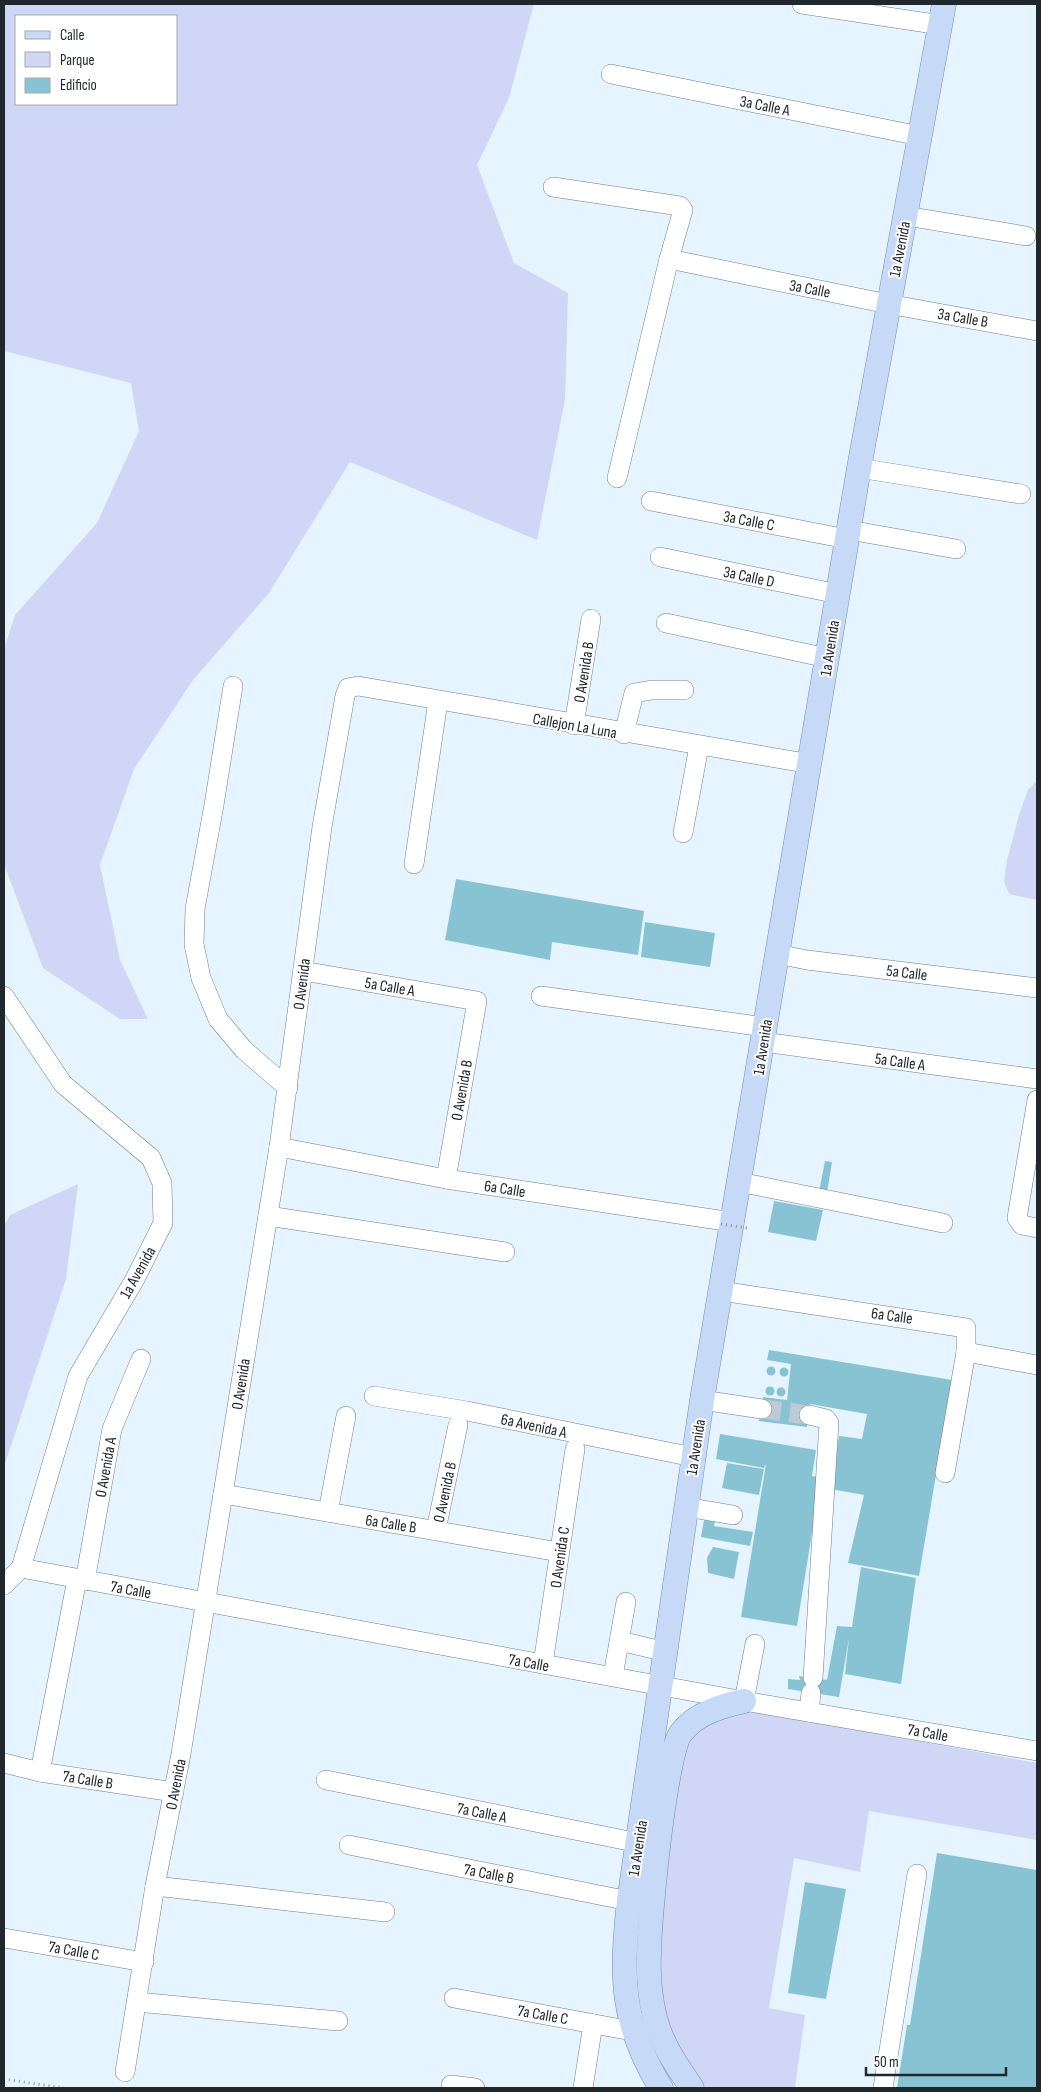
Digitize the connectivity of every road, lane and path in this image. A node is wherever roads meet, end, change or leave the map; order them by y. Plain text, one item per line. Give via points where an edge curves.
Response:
1 (802, 4) edge
2 (942, 9) edge
3 (611, 74) dead end
4 (920, 136) junction
5 (553, 186) dead end
6 (906, 216) junction
7 (1026, 236) dead end
8 (669, 259) junction
9 (888, 304) junction
10 (1037, 331) edge
11 (859, 468) junction
12 (617, 478) dead end
13 (1021, 494) dead end
14 (651, 501) dead end
15 (848, 534) junction
16 (956, 549) dead end
17 (660, 558) dead end
18 (838, 594) junction
19 (592, 619) dead end
20 (666, 623) dead end
21 (827, 658) junction
22 (232, 686) dead end
23 (684, 690) dead end
24 (345, 696) joint
25 (438, 701) junction
26 (574, 725) junction
27 (624, 734) junction
28 (699, 746) junction
29 (811, 764) junction
30 (684, 833) dead end
31 (414, 864) dead end
32 (777, 954) junction
33 (303, 971) junction
34 (1037, 988) edge
35 (4, 996) edge
36 (541, 996) dead end
37 (476, 1000) joint
38 (764, 1034) junction
39 (1037, 1079) edge
40 (288, 1088) junction
41 (1037, 1100) edge
42 (279, 1147) junction
43 (446, 1179) junction
44 (739, 1182) junction
45 (268, 1216) junction
46 (943, 1223) dead end
47 (733, 1225) junction
48 (1028, 1225) edge
49 (505, 1252) dead end
50 (721, 1291) junction
51 (966, 1352) junction
52 (142, 1359) dead end
53 (1037, 1365) edge
54 (374, 1396) dead end
55 (702, 1400) junction
56 (762, 1409) tunnel mouth
57 (346, 1416) dead end
58 (809, 1416) tunnel mouth
59 (458, 1425) dead end
60 (576, 1449) dead end
61 (693, 1457) junction
62 (945, 1473) dead end
63 (223, 1494) junction
64 (686, 1507) junction
65 (328, 1512) junction
66 (733, 1515) dead end
67 (436, 1530) junction
68 (559, 1552) junction
69 (21, 1568) junction
70 (81, 1580) junction
71 (4, 1585) edge
72 (205, 1602) junction
73 (626, 1602) dead end
74 (620, 1641) junction
75 (755, 1644) dead end
76 (666, 1652) junction
77 (543, 1664) junction
78 (613, 1676) junction
79 (661, 1684) junction
80 (744, 1701) junction
81 (809, 1712) junction
82 (1037, 1751) edge
83 (4, 1763) edge
84 (40, 1772) junction
85 (326, 1780) dead end
86 (174, 1792) junction
87 (638, 1843) junction
88 (349, 1845) dead end
89 (917, 1874) dead end
90 (155, 1886) junction
91 (629, 1901) junction
92 (384, 1912) dead end
93 (4, 1938) edge
94 (144, 1962) junction
95 (454, 1998) dead end
96 (137, 2002) junction
97 (338, 2021) dead end
98 (593, 2024) junction
99 (632, 2031) junction
100 (125, 2072) dead end
101 (4, 2079) edge
102 (451, 2085) dead end
103 (64, 2088) edge
104 (475, 2088) edge
105 (583, 2088) edge
106 (661, 2088) edge
107 (692, 2088) edge
108 (883, 2088) edge

1 - 2 street
2 - 4 main road, 1a Avenida
3 - 4 street, 3a Calle A
4 - 6 main road, 1a Avenida
5 - 8 street via 680,206 684,210
6 - 7 street
6 - 9 main road, 1a Avenida
8 - 9 street, 3a Calle
8 - 12 street
9 - 10 street, 3a Calle B
9 - 11 main road, 1a Avenida
11 - 13 street
11 - 15 main road, 1a Avenida
14 - 15 street, 3a Calle C
15 - 16 street, 3a Calle C
15 - 18 main road, 1a Avenida
17 - 18 street, 3a Calle D
18 - 21 main road, 1a Avenida
19 - 26 street, 0 Avenida B
20 - 21 street
21 - 29 main road, 1a Avenida
22 - 40 street via 195,909 194,944 201,978 218,1018 244,1050
23 - 27 street via 634,693
24 - 25 street, Callejon La Luna via 348,688 358,686
24 - 33 street, 0 Avenida via 322,828
25 - 26 street, Callejon La Luna
25 - 31 street
26 - 27 street, Callejon La Luna
27 - 28 street, Callejon La Luna
28 - 29 street, Callejon La Luna
28 - 30 street
29 - 32 main road, 1a Avenida
32 - 34 street, 5a Calle
32 - 38 main road, 1a Avenida
33 - 37 street, 5a Calle A
33 - 40 street, 0 Avenida
35 - 69 street, 1a Avenida via 63,1084 150,1158 162,1183 164,1224 78,1376
36 - 38 street
37 - 43 street, 0 Avenida B
38 - 39 street, 5a Calle A
38 - 44 main road, 1a Avenida
40 - 42 street, 0 Avenida
41 - 48 street via 1017,1218
42 - 43 street, 6a Calle
42 - 45 street, 0 Avenida
43 - 47 street, 6a Calle
44 - 46 street
44 - 47 main road, 1a Avenida
45 - 49 street
45 - 63 street, 0 Avenida
47 - 50 main road, 1a Avenida
50 - 51 street, 6a Calle via 964,1326 968,1332
50 - 55 main road, 1a Avenida
51 - 53 street
51 - 62 street
52 - 70 street, 0 Avenida A via 112,1429
54 - 61 street, 6a Avenida A via 467,1411
55 - 56 street
55 - 61 main road, 1a Avenida
57 - 65 street
58 - 81 street via 826,1419 829,1423
59 - 67 street, 0 Avenida B
60 - 68 street, 0 Avenida C
61 - 64 main road, 1a Avenida
63 - 65 street, 6a Calle B
63 - 72 street, 0 Avenida
64 - 66 street
64 - 76 main road, 1a Avenida
65 - 67 street, 6a Calle B
67 - 68 street, 6a Calle B
68 - 77 street, 0 Avenida C
69 - 70 street, 7a Calle
69 - 71 street, 1a Avenida
70 - 72 street, 7a Calle
70 - 84 street, 0 Avenida A
72 - 77 street, 7a Calle
72 - 86 street, 0 Avenida
73 - 74 street
74 - 76 street
74 - 78 street
75 - 80 street
76 - 79 main road, 1a Avenida
77 - 78 street, 7a Calle
78 - 79 street, 7a Calle
79 - 80 street, 7a Calle
79 - 87 main road, 1a Avenida
80 - 81 street, 7a Calle
80 - 107 main road via 712,1710 680,1734 671,1762 660,1834 648,1952 649,1988 669,2055
81 - 82 street, 7a Calle
83 - 84 street, 7a Calle B
84 - 86 street, 7a Calle B
85 - 87 street, 7a Calle A
86 - 90 street, 0 Avenida
87 - 91 main road, 1a Avenida
88 - 91 street, 7a Calle B
89 - 108 street
90 - 92 street
90 - 94 street, 0 Avenida
91 - 99 main road, 1a Avenida via 623,1978
93 - 94 street, 7a Calle C
94 - 96 street, 0 Avenida
95 - 98 street, 7a Calle C
96 - 97 street
96 - 100 street, 0 Avenida
98 - 99 street, 7a Calle C
98 - 105 street
99 - 106 main road, 1a Avenida
101 - 103 path
102 - 104 street

